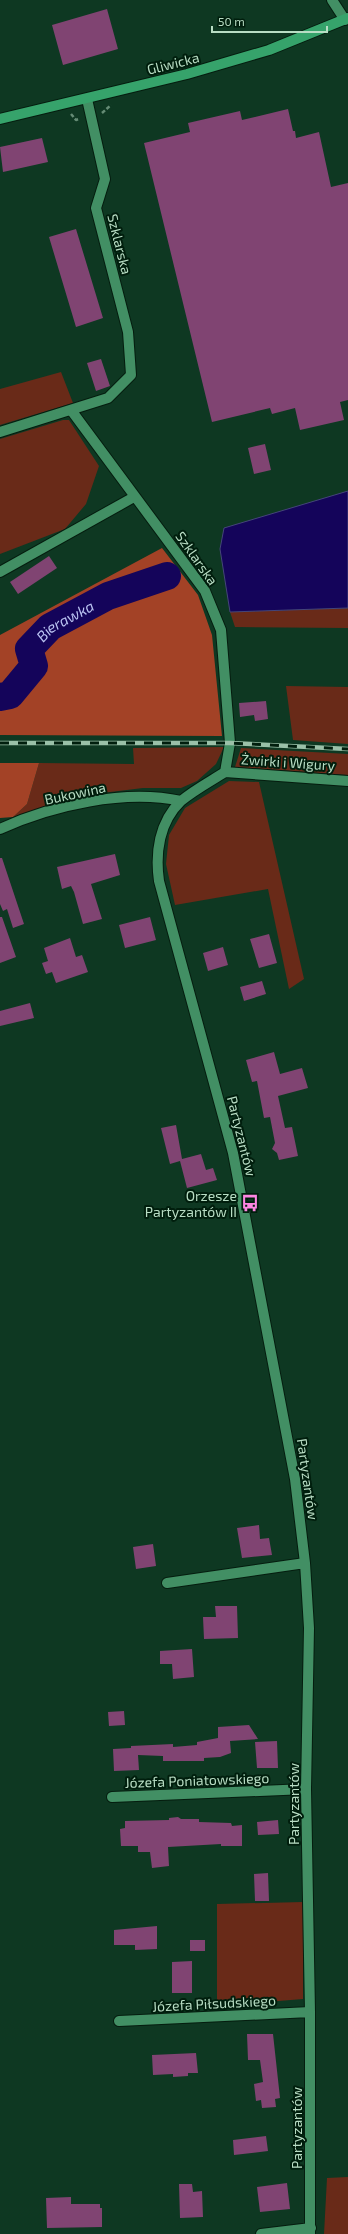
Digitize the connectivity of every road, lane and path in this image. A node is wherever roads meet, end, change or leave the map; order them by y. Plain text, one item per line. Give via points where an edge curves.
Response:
1 (332, 0) edge
2 (347, 19) edge
3 (87, 98) junction
4 (0, 119) edge
5 (71, 410) junction
6 (0, 432) edge
7 (134, 497) junction
8 (0, 572) edge
9 (225, 772) junction
10 (348, 781) edge
11 (182, 801) junction
12 (0, 829) edge
13 (305, 1563) junction
14 (167, 1583) dead end
15 (306, 1789) junction
16 (112, 1797) dead end
17 (310, 2012) junction
18 (119, 2021) dead end
19 (310, 2231) edge
20 (261, 2234) edge

1 - 2 street
2 - 3 main road, Gliwicka via 270,50 187,74
3 - 4 main road, Gliwicka
3 - 5 street, Szklarska via 105,179 96,208 128,332 131,375 108,398
5 - 6 street, Szklarska
5 - 7 street, Szklarska
7 - 8 street
7 - 9 street, Szklarska via 205,591 221,630 230,743
9 - 10 street, Żwirki i Wigury
9 - 11 street, Partyzantów
11 - 12 street, Bukowina via 160,796 94,800 22,819
11 - 13 street, Partyzantów via 170,814 158,846 159,881 235,1160 286,1427
13 - 14 street
13 - 15 street, Partyzantów via 309,1628
15 - 16 street, Józefa Poniatowskiego
15 - 17 street, Partyzantów
17 - 18 street, Józefa Piłsudskiego
17 - 19 street, Partyzantów
19 - 20 street

